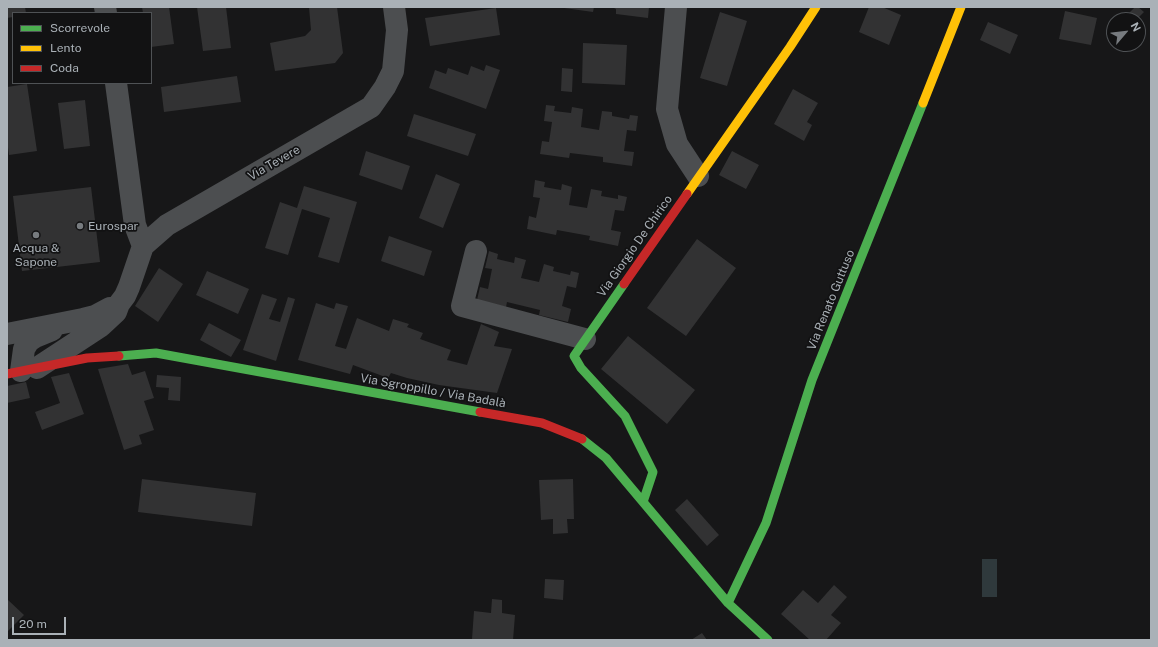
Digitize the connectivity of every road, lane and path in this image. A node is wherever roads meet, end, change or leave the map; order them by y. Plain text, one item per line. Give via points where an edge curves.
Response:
1 (394, 7) edge
2 (676, 7) edge
3 (816, 7) edge
4 (961, 7) edge
5 (116, 84) edge
6 (698, 176) junction
7 (143, 246) junction
8 (476, 251) dead end
9 (119, 304) junction
10 (70, 322) junction
11 (7, 334) edge
12 (585, 339) junction
13 (19, 370) edge
14 (643, 502) junction
15 (728, 603) junction
16 (768, 640) edge

1 - 7 street, Via Tevere via 397,30 393,71 371,107 166,225
2 - 6 street via 667,109 677,144
3 - 6 street, Via Giorgio De Chirico
4 - 15 street, Via Renato Guttuso via 812,380 766,523
5 - 7 street via 135,225
6 - 12 street, Via Giorgio De Chirico
7 - 9 street, Via Tevere via 129,287
8 - 12 street via 462,306
9 - 10 street via 95,316
9 - 13 street, Via Tevere via 116,312 101,326
10 - 11 street
10 - 13 street via 29,341 24,349
12 - 14 street, Via Giorgio De Chirico via 574,356 581,368 625,416 653,472
13 - 14 street, Via Sgroppillo / Via Badalà via 87,358 156,353 542,423 583,440 606,458
14 - 15 street, Via Sgroppillo / Via Badalà
15 - 16 street, Via Sgroppillo / Via Badalà

